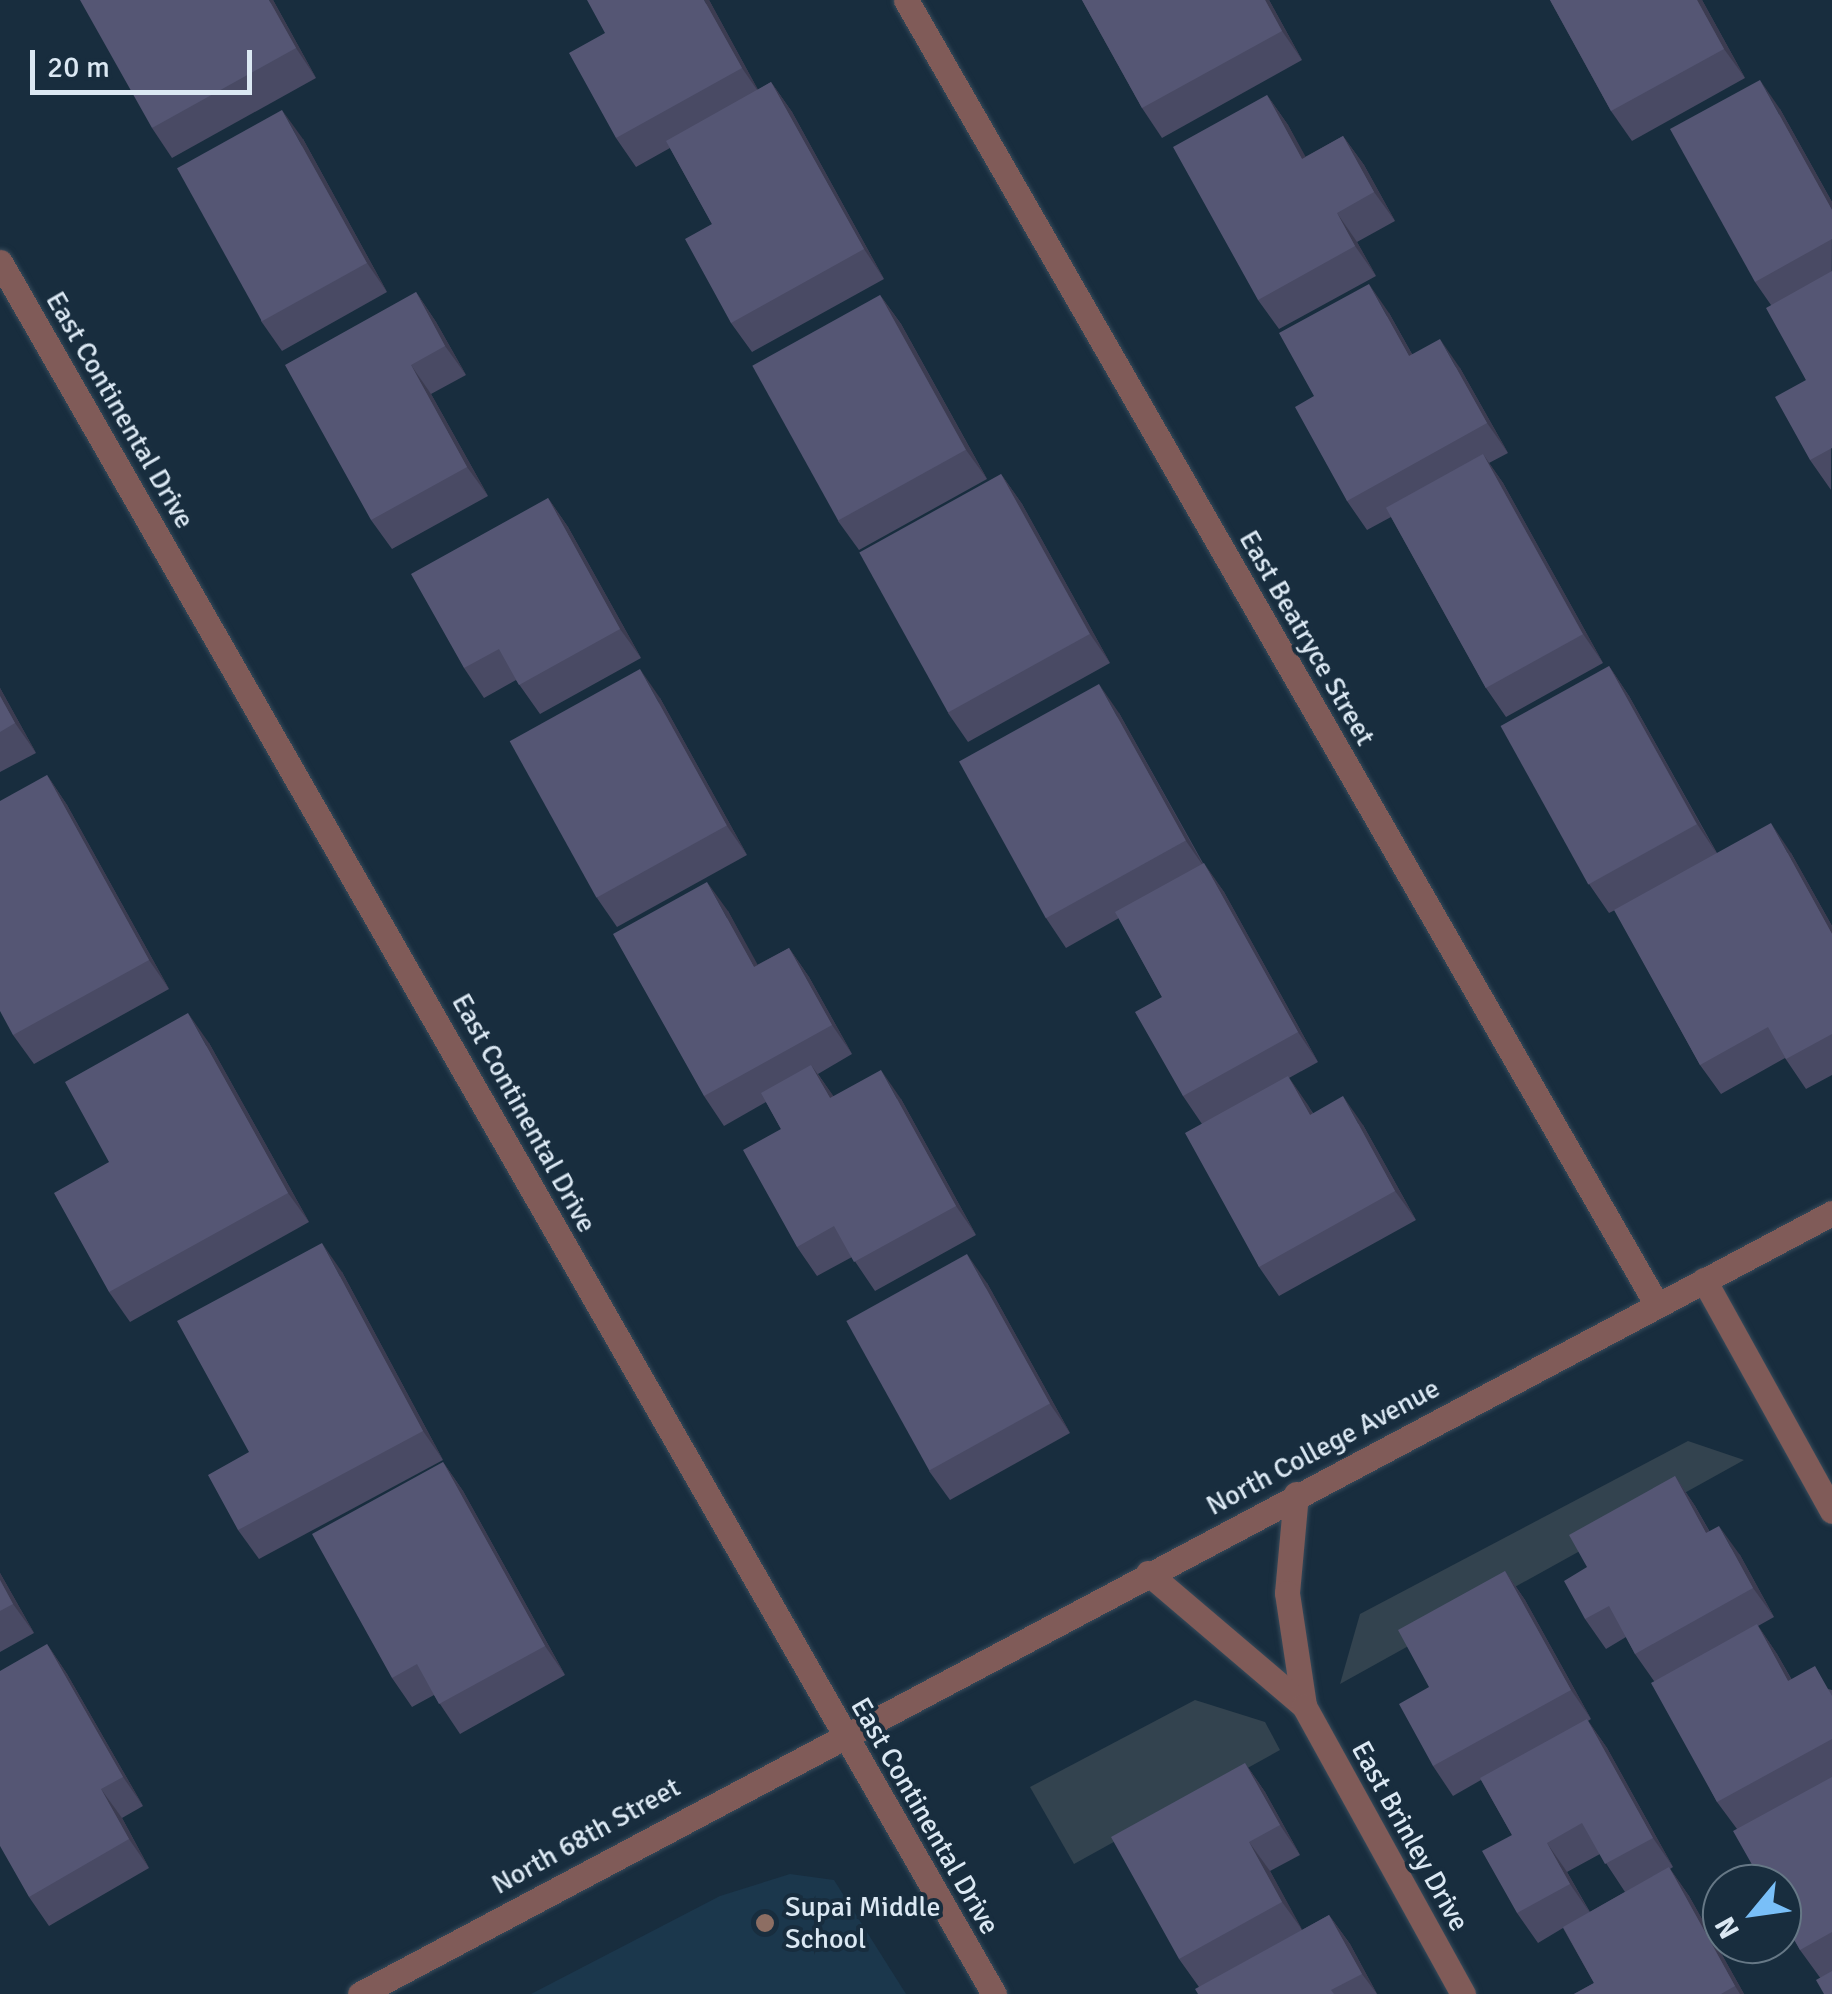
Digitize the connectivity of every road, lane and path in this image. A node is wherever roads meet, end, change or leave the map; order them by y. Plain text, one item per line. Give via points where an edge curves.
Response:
1 (906, 0) edge
2 (0, 262) edge
3 (1832, 1213) edge
4 (1704, 1280) junction
5 (1657, 1305) junction
6 (1296, 1494) junction
7 (1832, 1511) edge
8 (1148, 1573) junction
9 (1304, 1706) junction
10 (841, 1732) junction
11 (360, 1994) edge
12 (994, 1994) edge
13 (1463, 1994) edge

1 - 5 street, East Beatryce Street
2 - 10 street, East Continental Drive
3 - 4 street, North College Avenue
4 - 5 street, North College Avenue
4 - 7 street
5 - 6 street, North College Avenue
6 - 8 street, North College Avenue
6 - 9 street, East Brinley Drive via 1287,1592
8 - 9 street, East Brinley Drive
8 - 10 street, North College Avenue
9 - 13 street, East Brinley Drive
10 - 11 street, North 68th Street
10 - 12 street, East Continental Drive

